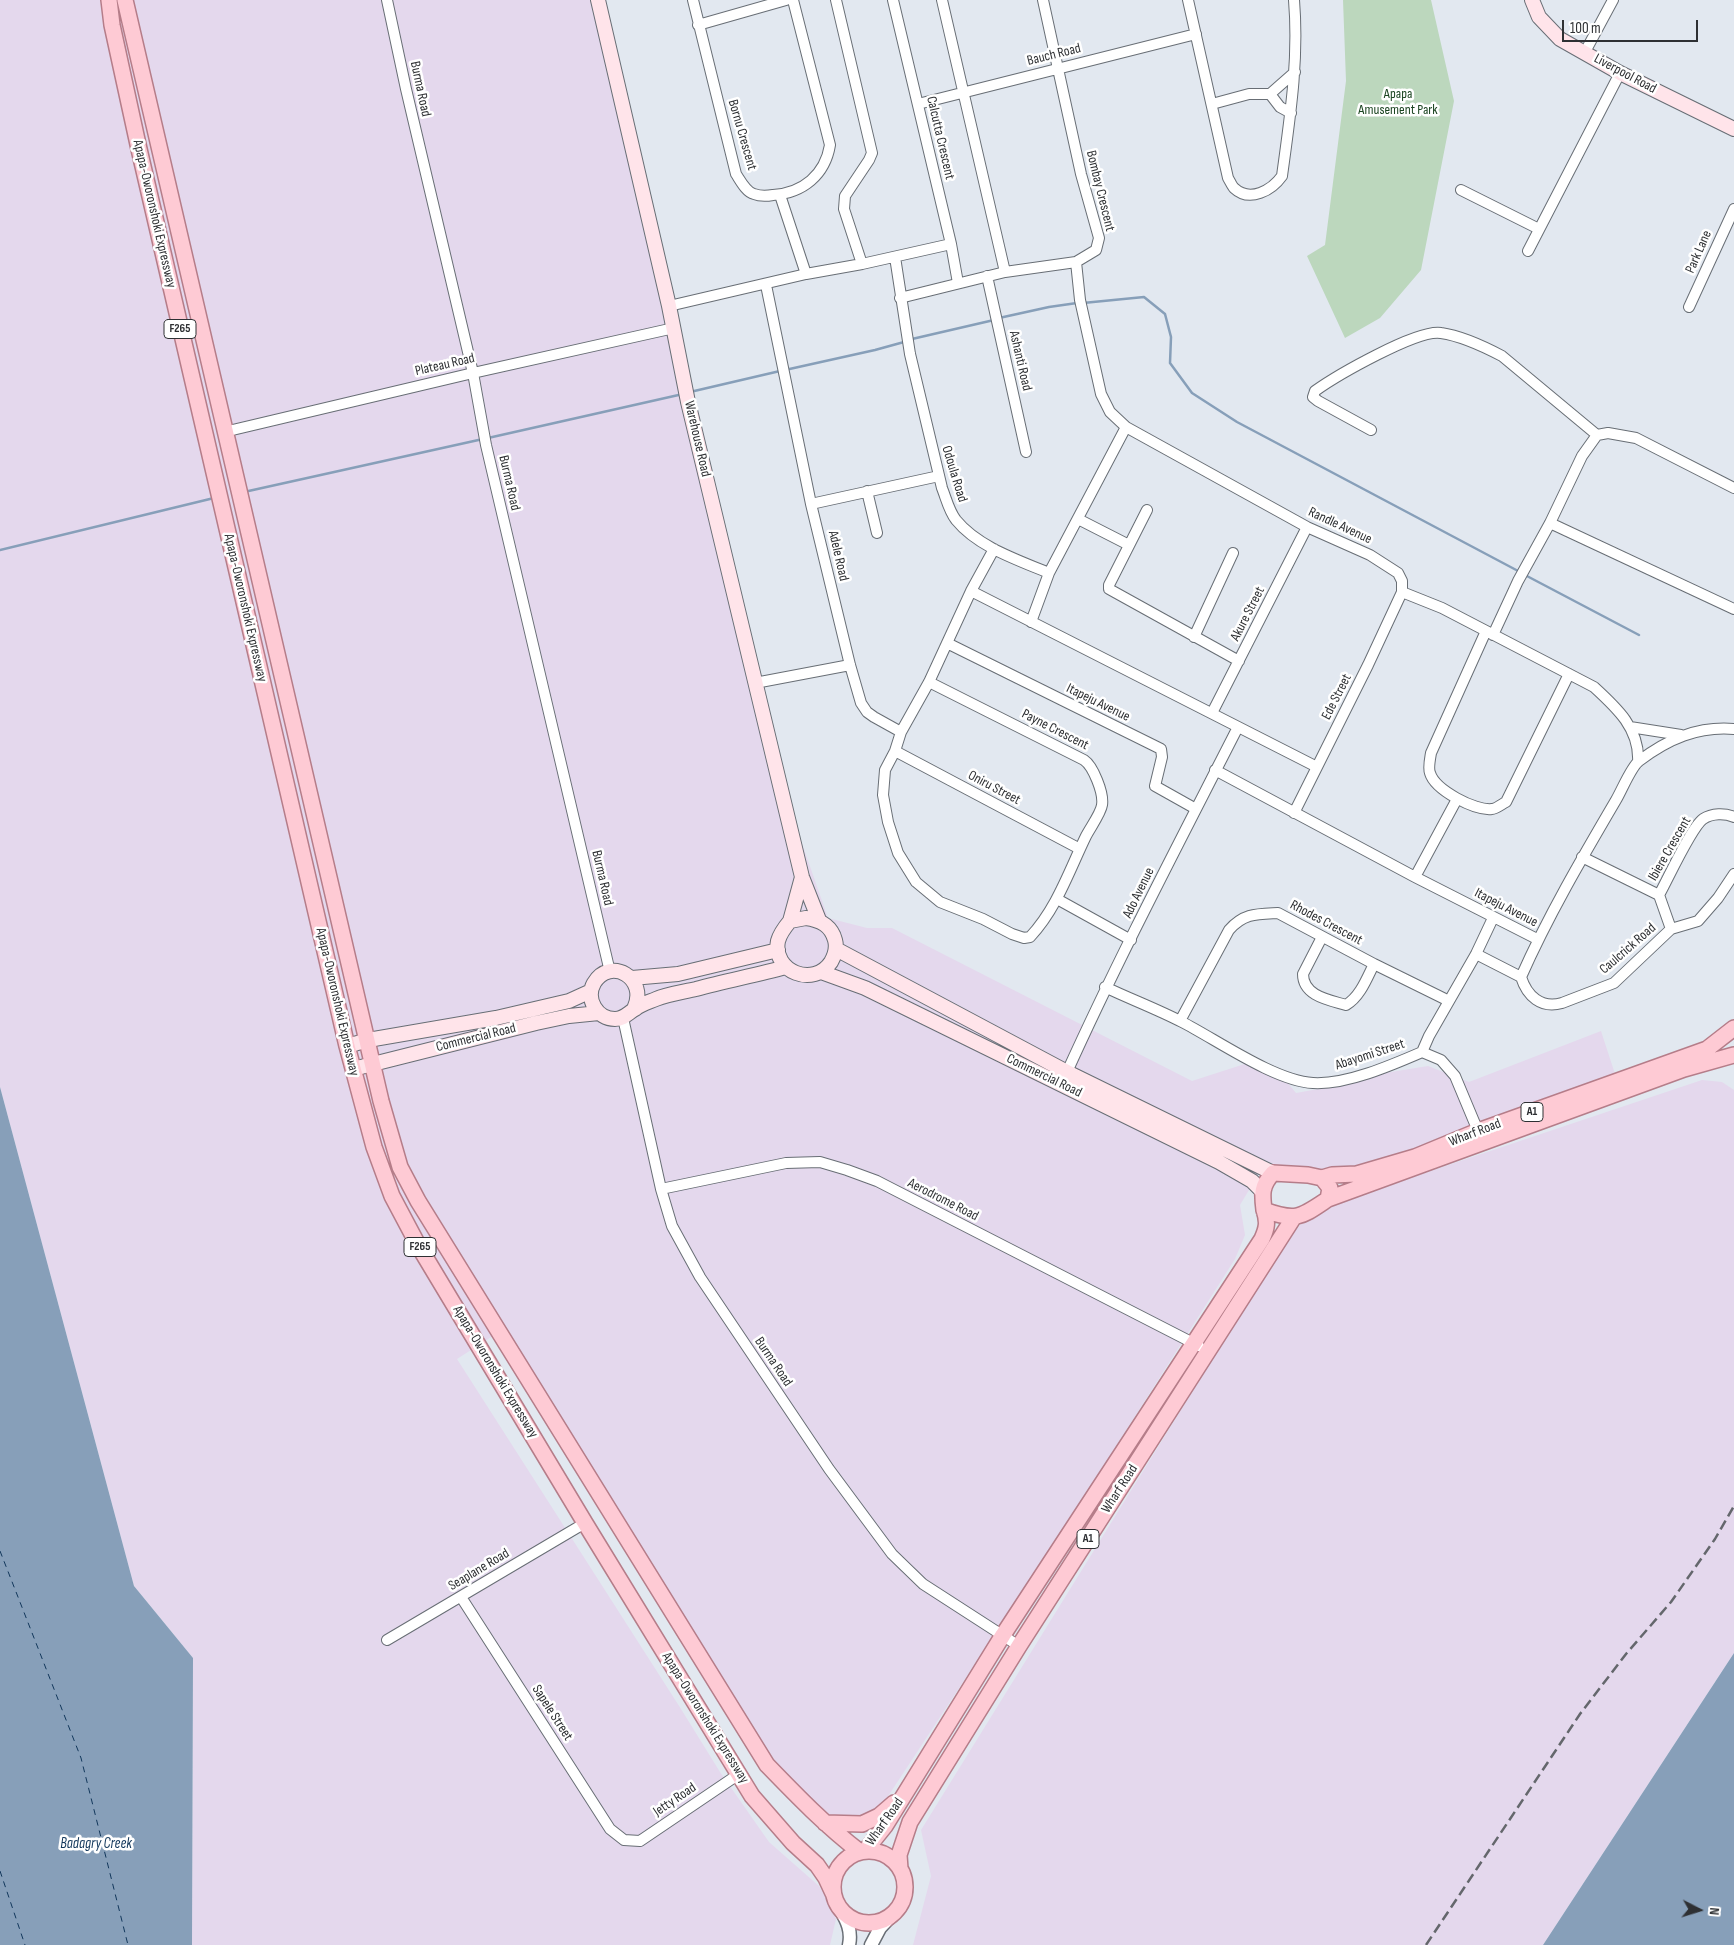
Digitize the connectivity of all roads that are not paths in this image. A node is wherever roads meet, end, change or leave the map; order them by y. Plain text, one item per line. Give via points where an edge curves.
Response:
1 (109, 0) edge
2 (125, 0) edge
3 (387, 0) edge
4 (598, 0) edge
5 (693, 0) edge
6 (794, 0) edge
7 (836, 0) edge
8 (893, 0) edge
9 (942, 0) edge
10 (1043, 0) edge
11 (1188, 0) edge
12 (1294, 0) edge
13 (1532, 0) edge
14 (1613, 0) edge
15 (783, 1) edge
16 (698, 25) junction
17 (1196, 34) junction
18 (1585, 52) junction
19 (1058, 68) junction
20 (1295, 72) junction
21 (1620, 73) junction
22 (964, 92) junction
23 (1270, 94) junction
24 (918, 104) junction
25 (1212, 104) junction
26 (1291, 113) junction
27 (1734, 129) edge
28 (1461, 190) dead end
29 (780, 195) junction
30 (1734, 209) edge
31 (1539, 229) junction
32 (951, 244) junction
33 (1528, 251) dead end
34 (895, 257) junction
35 (1076, 262) junction
36 (862, 264) junction
37 (1005, 272) junction
38 (806, 274) junction
39 (987, 276) junction
40 (958, 283) junction
41 (766, 284) junction
42 (900, 298) junction
43 (669, 306) junction
44 (1689, 307) dead end
45 (674, 328) junction
46 (473, 372) junction
47 (1126, 427) junction
48 (1371, 430) dead end
49 (224, 432) junction
50 (1597, 435) junction
51 (1026, 452) dead end
52 (939, 476) junction
53 (1734, 488) edge
54 (867, 491) junction
55 (811, 504) junction
56 (1147, 510) dead end
57 (1078, 519) junction
58 (1550, 523) junction
59 (1308, 527) junction
60 (877, 533) dead end
61 (1129, 545) junction
62 (994, 549) junction
63 (1233, 554) dead end
64 (1049, 573) junction
65 (971, 591) junction
66 (1402, 592) junction
67 (1734, 609) edge
68 (1031, 622) junction
69 (1489, 633) junction
70 (1194, 637) junction
71 (947, 643) junction
72 (1239, 661) junction
73 (850, 665) junction
74 (1569, 674) junction
75 (929, 682) junction
76 (755, 683) junction
77 (1212, 713) junction
78 (1238, 727) junction
79 (1630, 727) junction
80 (1734, 728) edge
81 (901, 732) junction
82 (1680, 735) junction
83 (895, 751) junction
84 (1638, 762) junction
85 (1317, 768) junction
86 (1216, 770) junction
87 (1457, 798) junction
88 (1196, 809) junction
89 (1294, 813) junction
90 (1734, 817) edge
91 (1080, 849) junction
92 (1582, 857) junction
93 (1734, 874) edge
94 (802, 877) junction
95 (1415, 877) junction
96 (1659, 895) junction
97 (1057, 899) junction
98 (1493, 918) junction
99 (819, 920) junction
100 (790, 921) junction
101 (1671, 930) junction
102 (1322, 937) junction
103 (1131, 940) junction
104 (1537, 940) junction
105 (836, 949) junction
106 (778, 950) junction
107 (1476, 954) junction
108 (1374, 964) junction
109 (786, 967) junction
110 (610, 972) junction
111 (821, 972) junction
112 (1520, 977) junction
113 (632, 978) junction
114 (1105, 987) junction
115 (591, 991) junction
116 (1449, 1001) junction
117 (634, 1009) junction
118 (599, 1013) junction
119 (622, 1018) junction
120 (1180, 1021) junction
121 (1734, 1028) edge
122 (368, 1040) junction
123 (347, 1046) junction
124 (1422, 1052) junction
125 (1734, 1055) edge
126 (373, 1065) junction
127 (353, 1069) junction
128 (1067, 1072) junction
129 (1478, 1131) junction
130 (1273, 1173) junction
131 (1322, 1178) junction
132 (661, 1189) junction
133 (1261, 1190) junction
134 (1328, 1199) junction
135 (1264, 1210) junction
136 (1294, 1217) junction
137 (1194, 1343) junction
138 (1209, 1351) junction
139 (585, 1523) junction
140 (461, 1597) junction
141 (1003, 1635) junction
142 (387, 1640) dead end
143 (1020, 1646) junction
144 (739, 1774) junction
145 (903, 1796) junction
146 (825, 1823) junction
147 (624, 1840) joint
148 (863, 1851) junction
149 (900, 1869) junction
150 (833, 1893) junction
151 (840, 1909) junction
152 (892, 1915) junction
153 (849, 1945) edge
154 (871, 1945) edge

1 - 123 main road, Apapa-Oworonshoki Expressway / F265 via 140,155
2 - 49 main road, Apapa-Oworonshoki Expressway / F265
3 - 46 street, Burma Road
4 - 43 main road, Warehouse Road
5 - 16 street, Bornu Crescent
6 - 29 street via 830,145 828,158 812,181 801,189
7 - 36 street via 872,153 843,203
8 - 24 street, Calcutta Crescent
9 - 22 street
10 - 19 street, Bombay Crescent
11 - 17 street
12 - 20 street via 1297,32
13 - 18 main road, Liverpool Road via 1539,17 1560,39
14 - 18 street
15 - 16 street
16 - 29 street, Bornu Crescent via 736,174 752,194
17 - 19 street, Bauch Road
17 - 25 street
18 - 21 main road, Liverpool Road
19 - 22 street, Bauch Road
19 - 35 street, Bombay Crescent via 1099,238 1096,250
20 - 23 street
20 - 26 street
21 - 27 main road, Liverpool Road
21 - 31 street
22 - 24 street, Bauch Road
22 - 37 street
23 - 25 street via 1249,94
23 - 26 street via 1280,107
24 - 32 street, Calcutta Crescent
25 - 26 street via 1228,178 1234,189 1246,194 1263,193 1275,186 1282,176
28 - 31 street
29 - 38 street
30 - 44 street, Park Lane
31 - 33 street
32 - 34 street
32 - 40 street, Calcutta Crescent
34 - 36 street
34 - 42 street, Odoula Road
35 - 37 street, Bombay Crescent
35 - 47 street, Randle Avenue via 1080,300 1101,394 1110,412
36 - 38 street
37 - 39 street, Bombay Crescent
38 - 41 street
39 - 40 street, Bombay Crescent
39 - 51 street, Ashanti Road
40 - 42 street, Bombay Crescent
41 - 43 street
41 - 55 street, Adele Road
42 - 52 street, Odoula Road
43 - 45 main road, Warehouse Road
45 - 46 street, Plateau Road
45 - 76 main road, Warehouse Road
46 - 49 street, Plateau Road
46 - 110 street, Burma Road via 486,445
47 - 57 street
47 - 59 street, Randle Avenue
48 - 50 street via 1318,401 1313,396 1314,391 1353,366 1439,332 1502,356
49 - 122 main road, Apapa-Oworonshoki Expressway / F265
50 - 53 street via 1608,433 1636,438
50 - 58 street via 1582,456
52 - 54 street
52 - 62 street, Odoula Road via 955,519
54 - 55 street
54 - 60 street
55 - 73 street, Adele Road
56 - 61 street
57 - 61 street
57 - 64 street
58 - 67 street
58 - 69 street
59 - 66 street, Randle Avenue via 1398,573
59 - 72 street, Akure Street
61 - 70 street via 1109,589
62 - 64 street, Odoula Road
62 - 65 street
63 - 70 street
64 - 68 street
65 - 68 street
65 - 71 street
66 - 69 street via 1442,608
66 - 85 street, Ede Street
68 - 77 street
69 - 74 street
69 - 87 street via 1431,754 1429,772 1441,789
70 - 72 street
71 - 75 street
71 - 88 street, Itapeju Avenue via 1160,749 1162,757 1155,786
72 - 77 street, Akure Street
73 - 76 street
73 - 81 street, Adele Road via 861,703 867,712
74 - 79 street via 1594,687 1615,706
74 - 87 street via 1506,802 1492,809
75 - 81 street
75 - 91 street, Payne Crescent via 1090,764 1102,805
76 - 94 main road, Warehouse Road
77 - 78 street
78 - 85 street
78 - 86 street, Ado Avenue
79 - 82 street
79 - 84 street via 1639,750
80 - 82 street, Itapeju Avenue
81 - 83 street
82 - 84 street, Itapeju Avenue
83 - 91 street, Oniru Street
83 - 97 street, Payne Crescent via 886,770 883,795 898,853 916,882 940,902 1024,938 1035,932
84 - 92 street, Itapeju Avenue
85 - 89 street, Ede Street
86 - 88 street, Ado Avenue
86 - 89 street, Itapeju Avenue
87 - 95 street
88 - 103 street, Ado Avenue
89 - 95 street, Itapeju Avenue
90 - 96 street, Ibiere Crescent via 1722,814 1703,820 1694,830
91 - 97 street, Payne Crescent
92 - 96 street
92 - 104 street, Itapeju Avenue
93 - 101 street, Caulcrick Road via 1698,921
94 - 99 main road, Warehouse Road
94 - 100 main road, Warehouse Road
95 - 98 street, Itapeju Avenue
96 - 101 street
97 - 103 street
98 - 104 street, Itapeju Avenue
98 - 107 street, Abayomi Street
99 - 100 main road
99 - 105 main road via 831,931
100 - 106 main road via 778,941
101 - 112 street, Caulcrick Road via 1614,983 1562,1003 1544,1005 1524,987
102 - 108 street, Rhodes Crescent
102 - 108 street via 1303,974 1303,981 1306,988 1325,999 1346,1005 1351,1002
102 - 120 street, Rhodes Crescent via 1278,913 1238,920 1229,930
103 - 114 street, Ado Avenue
104 - 112 street
105 - 111 main road via 828,966
105 - 128 main road, Commercial Road
106 - 109 main road
106 - 113 main road via 678,974
107 - 112 street, Caulcrick Road
107 - 116 street, Abayomi Street
108 - 116 street, Rhodes Crescent
109 - 111 main road via 803,976
109 - 117 main road via 658,998
110 - 113 main road
110 - 115 main road via 600,977
111 - 133 main road, Commercial Road via 865,988 1219,1162
113 - 117 main road via 638,993
114 - 120 street, Abayomi Street
114 - 128 street, Ado Avenue
115 - 118 main road via 594,1008
115 - 122 main road, Commercial Road via 569,1001 505,1016
116 - 124 street, Abayomi Street
117 - 119 main road
118 - 119 main road via 606,1018
118 - 126 main road, Commercial Road via 536,1023
119 - 132 street, Burma Road
120 - 124 street, Abayomi Street via 1281,1076 1313,1083 1346,1080
121 - 129 main road, Wharf Road / A1 via 1707,1050
122 - 123 main road, Commercial Road
122 - 126 main road, Apapa-Oworonshoki Expressway / F265
123 - 127 main road, Apapa-Oworonshoki Expressway / F265
124 - 129 street via 1441,1060 1455,1076
125 - 134 main road, Wharf Road / A1 via 1684,1069
126 - 127 main road, Commercial Road
126 - 146 main road, Apapa-Oworonshoki Expressway / F265 via 400,1167 418,1201 768,1765
127 - 139 main road, Apapa-Oworonshoki Expressway / F265 via 374,1147 392,1196
128 - 130 main road, Commercial Road
129 - 131 main road, Wharf Road / A1 via 1398,1162 1357,1174
130 - 131 main road
130 - 133 main road
131 - 134 main road via 1330,1188
132 - 137 street, Aerodrome Road via 786,1163 820,1162 886,1186
132 - 141 street, Burma Road via 672,1226 700,1277 829,1469 892,1554 923,1584
133 - 135 main road
134 - 136 main road via 1302,1216
135 - 136 main road
135 - 137 main road, Wharf Road / A1 via 1267,1228 1262,1239
136 - 138 main road, Wharf Road / A1
137 - 138 street, Aerodrome Road
137 - 141 main road, Wharf Road / A1
138 - 143 main road, Wharf Road / A1
139 - 140 street, Seaplane Road
139 - 144 main road, Apapa-Oworonshoki Expressway / F265
140 - 142 street, Seaplane Road
140 - 147 street, Sapele Street via 610,1829
141 - 143 street, Burma Road
141 - 145 main road, Wharf Road / A1
143 - 149 main road, Wharf Road / A1 via 910,1822 899,1855
144 - 147 street, Jetty Road via 640,1840
144 - 150 main road, Apapa-Oworonshoki Expressway / F265 via 752,1796 817,1865
145 - 146 main road via 869,1822 854,1825
145 - 148 main road, Wharf Road / A1 via 885,1826
146 - 148 main road, Apapa-Oworonshoki Expressway / F265
148 - 149 main road via 879,1852
148 - 150 main road via 842,1862 833,1882
149 - 152 main road via 905,1889
150 - 151 main road
151 - 152 main road via 859,1922 876,1922
151 - 153 street via 849,1925
152 - 154 street

